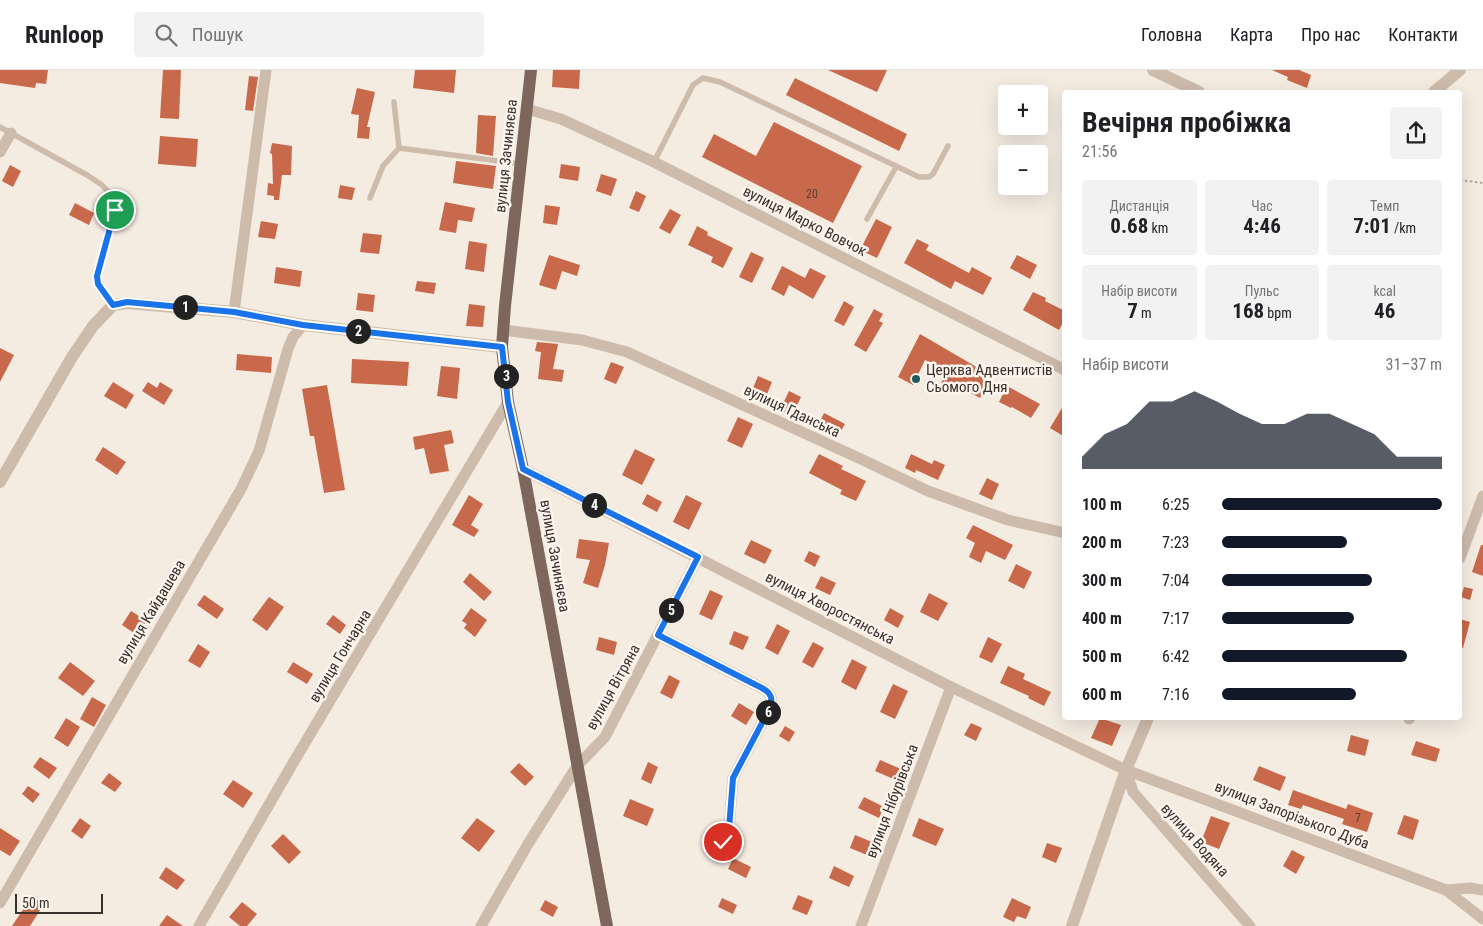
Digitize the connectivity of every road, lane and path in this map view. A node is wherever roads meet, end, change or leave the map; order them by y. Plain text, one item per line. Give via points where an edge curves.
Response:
1 (266, 70) edge
2 (531, 70) edge
3 (1153, 70) edge
4 (1460, 70) edge
5 (1196, 90) edge
6 (1436, 90) edge
7 (394, 102) dead end
8 (527, 109) junction
9 (0, 127) edge
10 (11, 133) junction
11 (948, 146) dead end
12 (399, 148) junction
13 (0, 152) edge
14 (654, 162) junction
15 (521, 164) junction
16 (896, 167) junction
17 (1462, 180) edge
18 (1483, 183) edge
19 (370, 198) dead end
20 (867, 219) dead end
21 (113, 305) junction
22 (234, 312) junction
23 (303, 325) junction
24 (504, 330) junction
25 (502, 347) junction
26 (1062, 368) edge
27 (508, 402) junction
28 (523, 469) junction
29 (0, 482) edge
30 (1483, 496) edge
31 (1062, 532) edge
32 (1462, 553) edge
33 (698, 557) junction
34 (658, 635) junction
35 (951, 687) junction
36 (1147, 720) edge
37 (577, 766) junction
38 (1126, 770) junction
39 (723, 842) dead end
40 (1446, 890) junction
41 (1483, 890) edge
42 (0, 903) edge
43 (1483, 919) edge
44 (199, 926) edge
45 (481, 926) edge
46 (607, 926) edge
47 (861, 926) edge
48 (1072, 926) edge
49 (1250, 926) edge

1 - 22 street
2 - 8 main road, вулиця Зачиняєва
3 - 5 street
4 - 6 street
7 - 12 lane
8 - 14 street, вулиця Марко Вовчок via 561,119
8 - 15 main road, вулиця Зачиняєва
9 - 10 lane
10 - 13 street
10 - 21 lane via 102,184 112,196 116,205 114,217 97,276 98,284
11 - 16 lane via 929,177 919,177
12 - 15 lane
12 - 19 lane via 383,166
14 - 16 lane via 693,85 703,78 720,82
14 - 26 street, вулиця Марко Вовчок
15 - 24 main road, вулиця Зачиняєва
16 - 20 lane
17 - 18 path
21 - 22 street via 127,302
21 - 29 street via 93,326 72,357
22 - 23 street
23 - 25 street
23 - 42 street, вулиця Кайдашева via 288,350 259,451 241,489
24 - 25 main road, вулиця Зачиняєва
24 - 31 street, вулиця Гданська via 582,340 626,352 928,491 1008,520
25 - 27 main road, вулиця Зачиняєва
27 - 28 main road, вулиця Зачиняєва
27 - 44 street, вулиця Гончарна
28 - 33 street, вулиця Хворостянська
28 - 37 main road, вулиця Зачиняєва
30 - 32 street
33 - 34 street, вулиця Вітряна
33 - 35 street, вулиця Хворостянська
34 - 37 street, вулиця Вітряна via 605,737
34 - 39 street via 736,674 771,696 770,708 733,778 729,829
35 - 38 street, вулиця Хворостянська
35 - 47 street, вулиця Нібурівська
36 - 38 street
37 - 45 street, вулиця Вітряна
37 - 46 main road, вулиця Зачиняєва
38 - 40 street, вулиця Запорізького Дуба
38 - 48 street
38 - 49 street, вулиця Водяна via 1132,792
40 - 41 street, вулиця Запорізького Дуба
40 - 43 street, вулиця Запорізького Дуба

